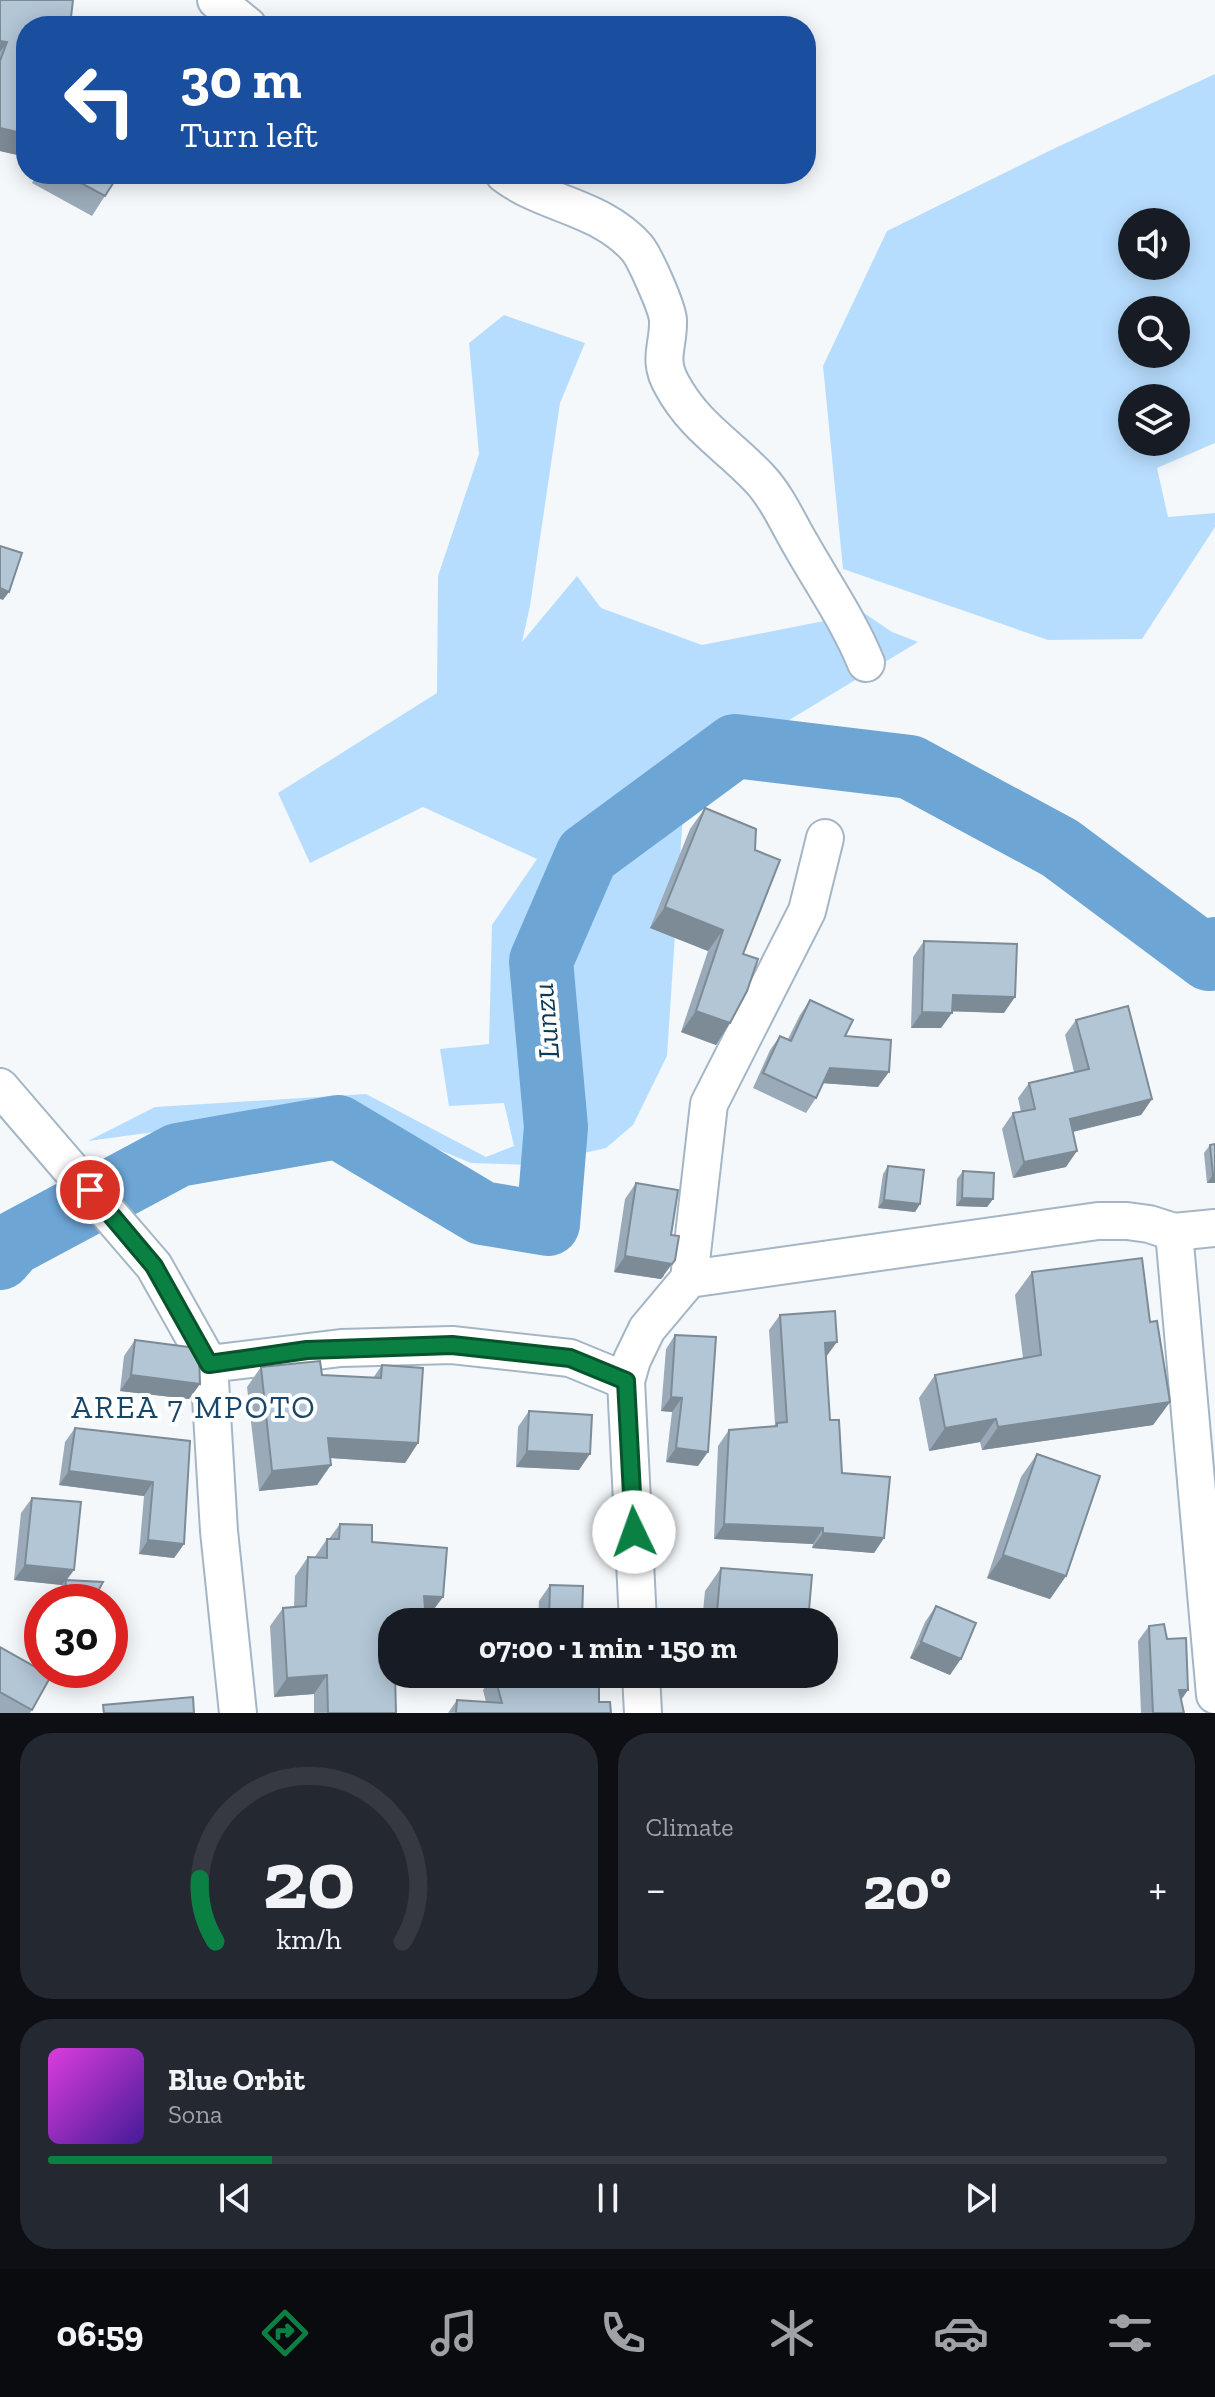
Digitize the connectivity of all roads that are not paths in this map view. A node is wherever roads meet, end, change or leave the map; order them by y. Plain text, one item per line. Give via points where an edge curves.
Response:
1 (216, 0) edge
2 (236, 16) edge
3 (524, 184) edge
4 (866, 663) dead end
5 (825, 838) dead end
6 (0, 1087) edge
7 (1215, 1228) edge
8 (1174, 1232) junction
9 (689, 1279) junction
10 (209, 1364) junction
11 (626, 1381) junction
12 (637, 1608) edge
13 (642, 1688) edge
14 (1215, 1695) edge
15 (238, 1713) edge
16 (643, 1713) edge

1 - 2 street
3 - 4 street via 586,211 638,249 668,320 663,365 670,382 687,411 761,479
5 - 9 street via 804,919 709,1104
6 - 10 street via 154,1266
7 - 8 street
8 - 9 street via 1149,1224 1098,1221
8 - 14 street
9 - 11 street via 647,1329
10 - 11 street via 329,1349 452,1345 570,1358
10 - 15 street
11 - 12 street
13 - 16 street

